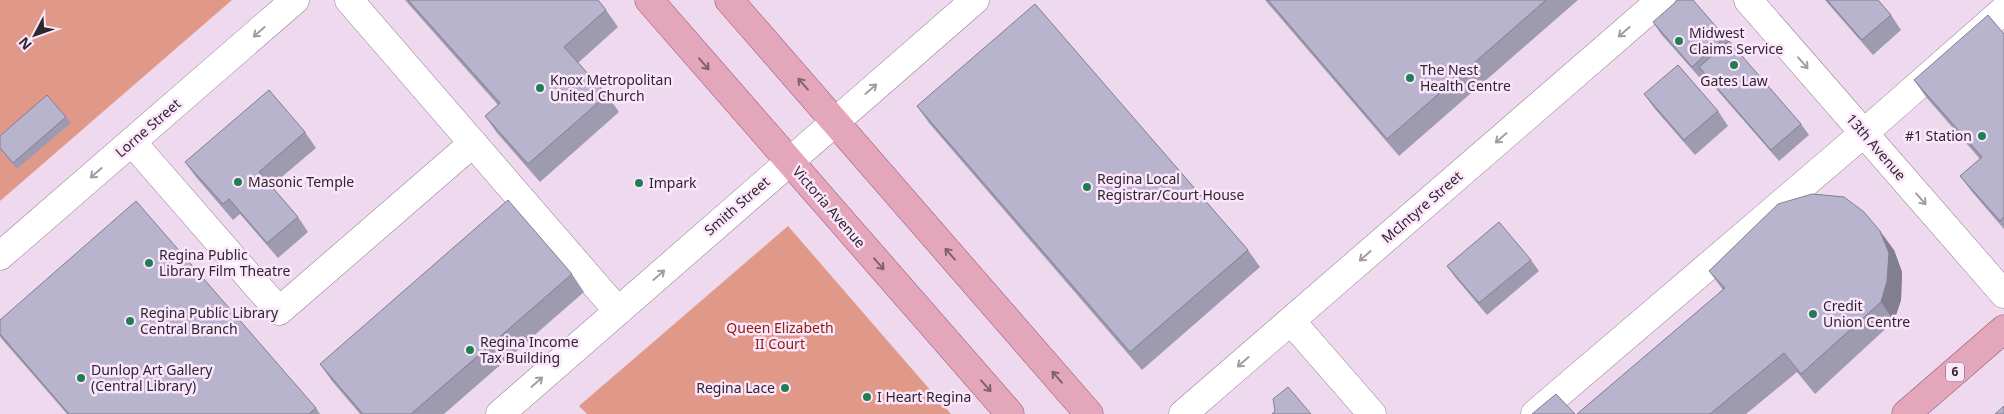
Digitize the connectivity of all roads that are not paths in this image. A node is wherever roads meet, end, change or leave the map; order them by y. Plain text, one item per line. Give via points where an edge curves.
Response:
1 (295, 0) edge
2 (349, 0) edge
3 (648, 0) edge
4 (729, 0) edge
5 (975, 0) edge
6 (1661, 0) edge
7 (1748, 0) edge
8 (2004, 10) edge
9 (835, 121) junction
10 (1864, 133) junction
11 (132, 142) junction
12 (473, 143) junction
13 (789, 161) junction
14 (0, 256) edge
15 (2004, 294) edge
16 (618, 311) junction
17 (1291, 321) junction
18 (2004, 329) edge
19 (500, 414) edge
20 (1010, 414) edge
21 (1089, 414) edge
22 (1183, 414) edge
23 (1372, 414) edge
24 (1535, 414) edge
25 (1906, 414) edge

1 -> 11 street, Lorne Street
2 - 12 street
3 -> 13 main road, Victoria Avenue
9 -> 4 main road
9 -> 5 street, Smith Street
6 -> 17 street, McIntyre Street
7 -> 10 street, 13th Avenue
8 - 10 street
9 - 13 street, Smith Street
21 -> 9 main road
10 -> 15 street, 13th Avenue
10 - 24 street
11 - 12 street via 279,311
11 -> 14 street, Lorne Street
12 - 16 street
16 -> 13 street, Smith Street
13 -> 20 main road, Victoria Avenue
19 -> 16 street, Smith Street
17 -> 22 street, McIntyre Street
17 - 23 street
18 - 25 main road, 6

